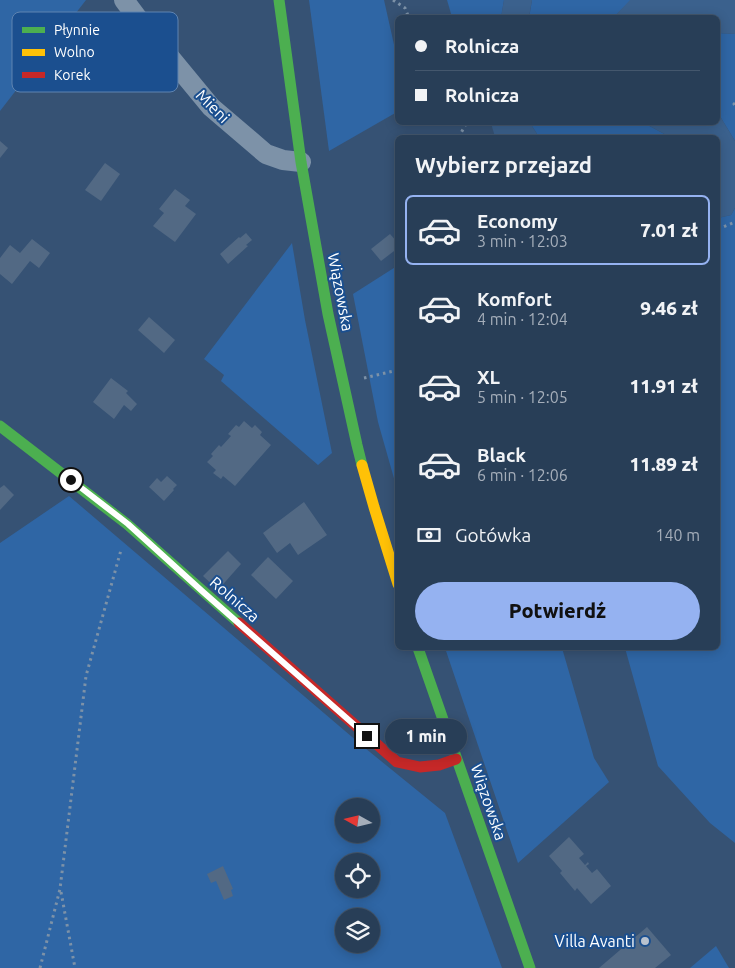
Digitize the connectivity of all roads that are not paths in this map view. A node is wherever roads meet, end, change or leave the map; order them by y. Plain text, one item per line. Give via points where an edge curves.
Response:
1 (124, 0) edge
2 (279, 0) edge
3 (133, 12) edge
4 (178, 67) edge
5 (301, 162) junction
6 (0, 426) edge
7 (395, 574) edge
8 (419, 650) edge
9 (456, 759) junction
10 (530, 968) edge

1 - 3 street, Mieni
2 - 5 main road, Wiązowska
4 - 5 street, Mieni via 211,107 266,154
5 - 7 main road, Wiązowska via 328,314 359,454
6 - 9 main road, Rolnicza via 128,524 397,762 420,767
8 - 9 main road, Wiązowska
9 - 10 main road, Wiązowska

